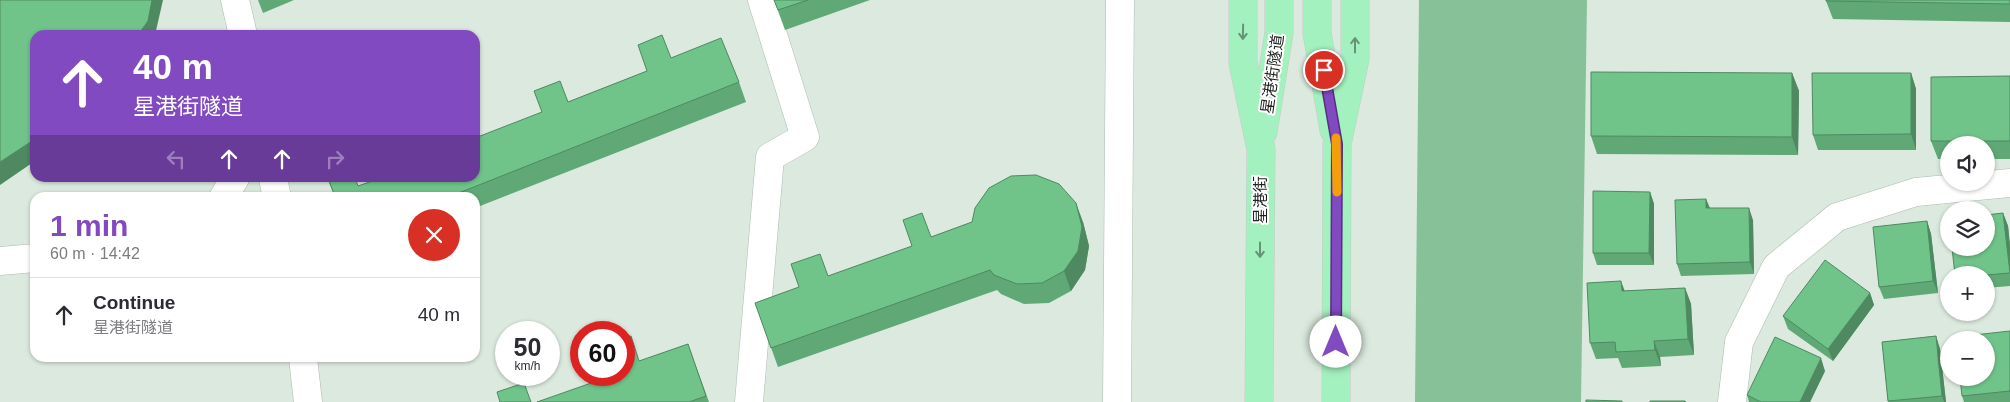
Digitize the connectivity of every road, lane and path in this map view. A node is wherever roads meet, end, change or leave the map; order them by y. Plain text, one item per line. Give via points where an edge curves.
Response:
1 (235, 0) edge
2 (762, 0) edge
3 (1120, 0) edge
4 (1243, 0) edge
5 (1279, 0) edge
6 (1318, 0) edge
7 (1356, 0) edge
8 (242, 30) edge
9 (1337, 144) junction
10 (1261, 148) junction
11 (2010, 184) edge
12 (30, 258) edge
13 (0, 261) edge
14 (303, 362) edge
15 (308, 402) edge
16 (750, 402) edge
17 (1117, 402) edge
18 (1259, 402) edge
19 (1336, 402) edge
20 (1732, 402) edge

1 - 8 street
2 - 16 street via 805,137 770,157
3 - 17 street
4 -> 10 main road, 星港街 via 1243,63
5 - 10 main road, 星港街隧道 via 1279,32
6 - 9 main road via 1317,33
9 -> 7 main road via 1355,59
9 - 19 main road
10 -> 18 main road, 星港街
11 - 20 street via 1916,192 1837,217 1776,268 1739,342
12 - 13 street
14 - 15 street

